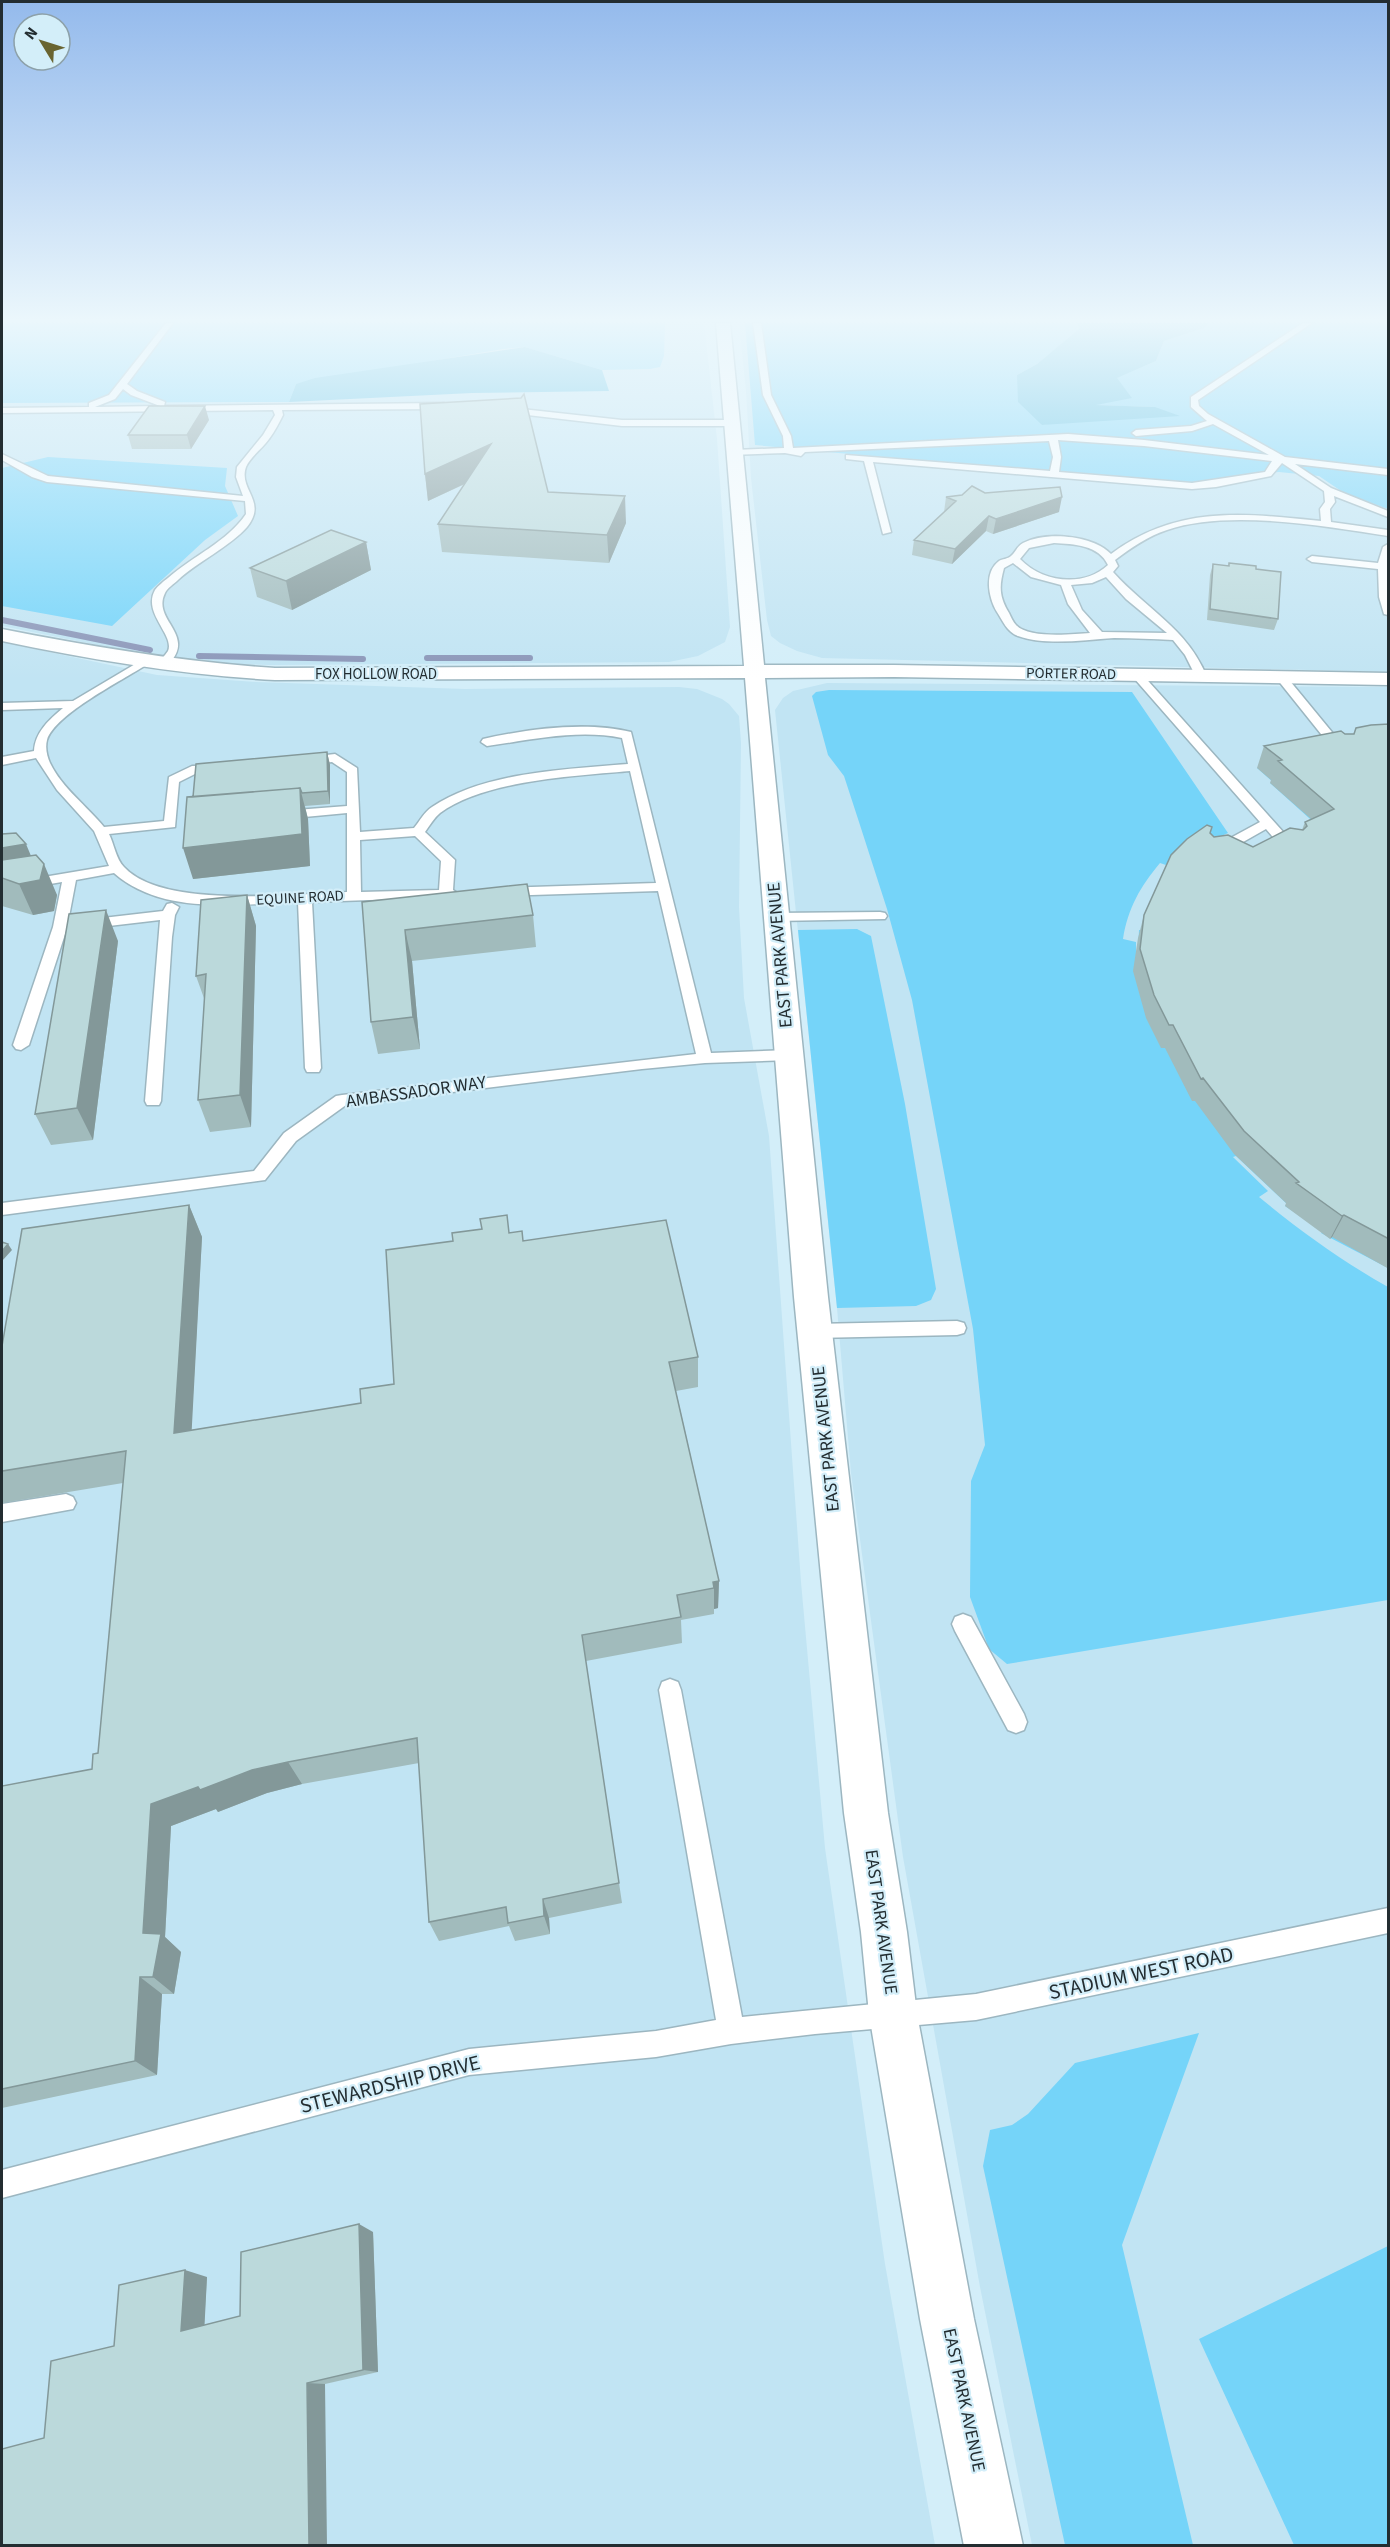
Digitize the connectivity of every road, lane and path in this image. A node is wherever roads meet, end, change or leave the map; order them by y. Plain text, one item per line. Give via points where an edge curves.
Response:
1 (262, 442) edge
2 (733, 442) edge
3 (788, 442) edge
4 (936, 442) junction
5 (939, 442) edge
6 (1054, 442) edge
7 (1115, 442) edge
8 (1250, 442) edge
9 (789, 452) junction
10 (734, 453) junction
11 (2, 458) edge
12 (868, 458) junction
13 (1282, 459) junction
14 (938, 464) junction
15 (1389, 472) edge
16 (1054, 474) junction
17 (1289, 475) dead end
18 (1325, 487) junction
19 (248, 499) junction
20 (1389, 514) edge
21 (1326, 524) junction
22 (886, 532) dead end
23 (1389, 533) edge
24 (1389, 547) edge
25 (1111, 558) junction
26 (1015, 559) junction
27 (1312, 559) dead end
28 (1384, 567) junction
29 (1108, 573) junction
30 (1065, 581) junction
31 (1389, 612) edge
32 (2, 635) edge
33 (1100, 636) junction
34 (1178, 637) junction
35 (152, 664) junction
36 (753, 671) junction
37 (1137, 675) junction
38 (1202, 677) junction
39 (1281, 677) junction
40 (1389, 679) edge
41 (75, 704) junction
42 (2, 706) edge
43 (487, 742) dead end
44 (1341, 751) edge
45 (40, 754) junction
46 (2, 761) edge
47 (287, 762) edge
48 (228, 767) edge
49 (635, 767) junction
50 (352, 809) junction
51 (273, 816) edge
52 (1267, 823) junction
53 (100, 831) junction
54 (418, 832) junction
55 (354, 836) junction
56 (1289, 847) edge
57 (1212, 854) edge
58 (117, 868) junction
59 (70, 878) junction
60 (664, 887) junction
61 (2, 888) edge
62 (494, 892) edge
63 (470, 893) edge
64 (447, 894) junction
65 (354, 896) junction
66 (177, 897) junction
67 (305, 899) junction
68 (168, 915) junction
69 (880, 916) dead end
70 (776, 918) junction
71 (60, 927) junction
72 (21, 1045) dead end
73 (790, 1055) junction
74 (705, 1058) junction
75 (313, 1068) dead end
76 (153, 1101) dead end
77 (2, 1209) edge
78 (957, 1328) dead end
79 (814, 1331) junction
80 (66, 1503) edge
81 (2, 1514) edge
82 (963, 1624) dead end
83 (670, 1690) dead end
84 (1016, 1722) dead end
85 (1389, 1921) edge
86 (893, 2014) junction
87 (731, 2031) junction
88 (2, 2184) edge
89 (994, 2546) edge

1 - 19 lane via 242,467
2 - 10 main road, EAST PARK AVENUE
3 - 9 lane
4 - 5 lane
4 - 9 lane
4 - 14 lane
6 - 16 lane via 1057,457
7 - 13 lane
8 - 13 lane
9 - 10 lane
9 - 12 lane
10 - 36 main road, EAST PARK AVENUE
11 - 19 lane via 47,479
12 - 14 lane
12 - 22 lane
13 - 15 lane
13 - 16 lane via 1276,462 1273,474 1192,486
13 - 18 lane
14 - 16 lane
17 - 18 lane
18 - 20 lane
18 - 21 lane via 1330,502 1325,509
19 - 35 lane via 251,514 242,527 160,591 159,613 174,650
21 - 23 lane
21 - 25 lane via 1254,518 1198,521 1156,531
24 - 28 lane
25 - 26 lane via 1093,546 1054,540 1025,545 1017,551
25 - 29 lane via 1113,566
26 - 30 lane via 1031,573
26 - 33 lane via 999,567 995,581 995,599 1012,627 1026,634 1052,638
27 - 28 lane
28 - 31 lane via 1385,604
29 - 30 lane
29 - 34 lane
30 - 33 lane via 1069,598
32 - 35 main road, FOX HOLLOW ROAD
33 - 34 lane
34 - 38 lane
35 - 36 main road, FOX HOLLOW ROAD via 222,672 366,675
35 - 41 lane
36 - 37 main road, PORTER ROAD
36 - 70 main road, EAST PARK AVENUE
37 - 38 main road, PORTER ROAD
37 - 52 lane
38 - 39 main road, PORTER ROAD
39 - 40 main road, PORTER ROAD
39 - 44 lane
41 - 42 lane
41 - 45 lane via 41,740
43 - 49 lane via 589,730 614,732 627,735
45 - 46 lane
45 - 53 lane via 51,774
47 - 50 lane via 335,758 353,771
48 - 53 lane via 192,770 173,780 176,823
49 - 54 lane via 544,775 471,794 434,811
49 - 60 lane
50 - 51 lane
50 - 55 lane
52 - 56 lane
52 - 57 lane
53 - 58 lane
54 - 55 lane
54 - 64 lane via 448,860
55 - 65 lane
58 - 59 lane
58 - 66 lane, EQUINE ROAD via 142,885
59 - 61 lane
59 - 71 lane
60 - 62 lane
60 - 74 lane
63 - 64 lane, EQUINE ROAD
64 - 65 lane, EQUINE ROAD
65 - 67 lane, EQUINE ROAD
66 - 67 lane, EQUINE ROAD
66 - 68 lane
67 - 75 lane
68 - 71 lane
68 - 76 lane
69 - 70 lane
70 - 73 main road, EAST PARK AVENUE
71 - 72 lane
73 - 74 lane, AMBASSADOR WAY
73 - 79 main road, EAST PARK AVENUE
74 - 77 lane, AMBASSADOR WAY via 342,1100 290,1137 259,1176
78 - 79 lane
79 - 86 main road, EAST PARK AVENUE via 866,1813
80 - 81 lane
82 - 84 lane
83 - 87 lane
85 - 86 lane, STADIUM WEST ROAD via 976,2007
86 - 87 lane, STEWARDSHIP DRIVE
86 - 89 main road, EAST PARK AVENUE
87 - 88 lane, STEWARDSHIP DRIVE via 656,2043 469,2061

